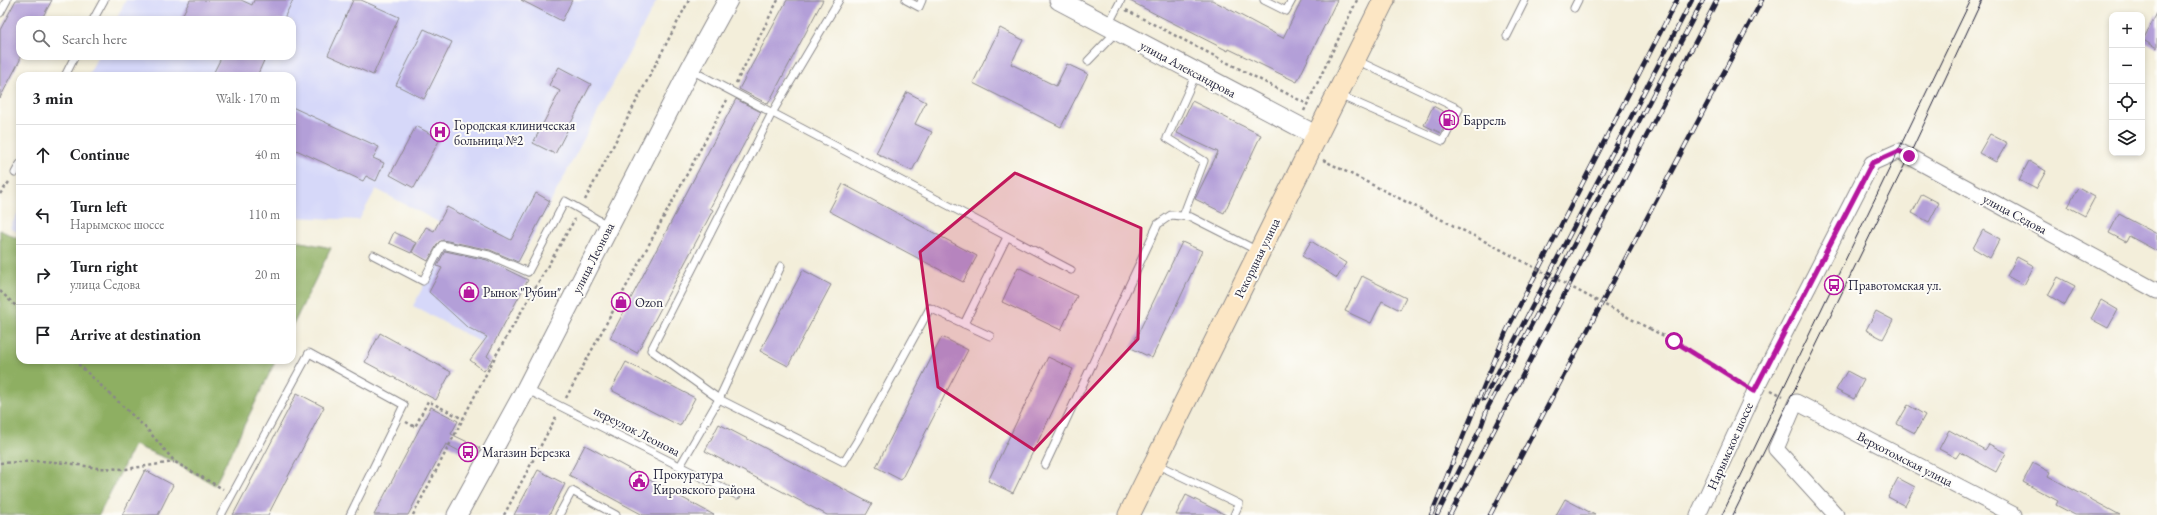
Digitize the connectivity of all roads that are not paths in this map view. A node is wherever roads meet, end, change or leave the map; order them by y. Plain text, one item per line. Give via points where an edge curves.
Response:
1 (7, 0) edge
2 (104, 0) edge
3 (728, 0) edge
4 (839, 0) edge
5 (906, 0) edge
6 (922, 0) edge
7 (1059, 0) edge
8 (1264, 0) edge
9 (1292, 0) edge
10 (1384, 0) edge
11 (1525, 0) edge
12 (1578, 0) edge
13 (1119, 3) edge
14 (1574, 8) dead end
15 (0, 13) edge
16 (95, 16) edge
17 (1112, 28) junction
18 (1507, 36) dead end
19 (73, 60) edge
20 (1354, 60) junction
21 (1088, 61) dead end
22 (690, 69) junction
23 (67, 72) edge
24 (1196, 74) junction
25 (1338, 94) junction
26 (772, 112) junction
27 (1313, 144) junction
28 (1872, 163) joint
29 (1183, 216) junction
30 (609, 226) junction
31 (1007, 237) junction
32 (1260, 252) junction
33 (373, 255) dead end
34 (781, 266) dead end
35 (1071, 270) dead end
36 (2157, 291) edge
37 (964, 324) junction
38 (990, 336) dead end
39 (526, 389) junction
40 (719, 399) junction
41 (1154, 463) junction
42 (1045, 465) dead end
43 (680, 466) junction
44 (736, 495) dead end
45 (221, 515) edge
46 (350, 515) edge
47 (457, 515) edge
48 (559, 515) edge
49 (616, 515) edge
50 (1129, 515) edge
51 (1234, 515) edge
52 (1698, 515) edge
53 (1836, 515) edge
54 (2014, 515) edge

1 - 15 lane
2 - 16 lane
3 - 22 street, улица Леонова
4 - 26 lane
5 - 6 lane via 919,7
7 - 17 street, улица Александрова
8 - 9 lane via 1286,11
10 - 20 main road, Рекордная улица
11 - 18 lane
12 - 14 lane
13 - 17 lane
17 - 21 lane
17 - 24 street, улица Александрова
19 - 23 lane
20 - 25 main road, Рекордная улица
20 - 25 lane via 1459,108 1443,141
22 - 26 lane
22 - 30 street, улица Леонова
24 - 27 street, улица Александрова via 1297,125
24 - 29 lane via 1167,138 1204,161
25 - 27 main road, Рекордная улица
26 - 31 lane
26 - 40 lane via 651,350
27 - 32 main road, Рекордная улица
28 - 36 street, улица Седова via 1899,151
28 - 52 street, Нарымское шоссе via 1754,391
29 - 32 lane via 1192,217
29 - 42 lane via 1171,215 1158,224
30 - 33 lane via 565,201 528,272 489,255 442,245 423,281
30 - 39 street, улица Леонова
31 - 35 lane
31 - 37 lane
32 - 41 main road, Рекордная улица
34 - 40 lane
37 - 38 lane
37 - 40 lane via 930,308 844,462
39 - 43 lane, переулок Леонова
39 - 47 street, улица Леонова
40 - 43 lane
41 - 50 main road, Рекордная улица
41 - 51 lane via 1239,504
43 - 44 lane, переулок Леонова
45 - 46 lane via 309,353 404,404
48 - 49 lane via 572,491
53 - 54 street, Верхотомская улица via 1776,449 1796,402

